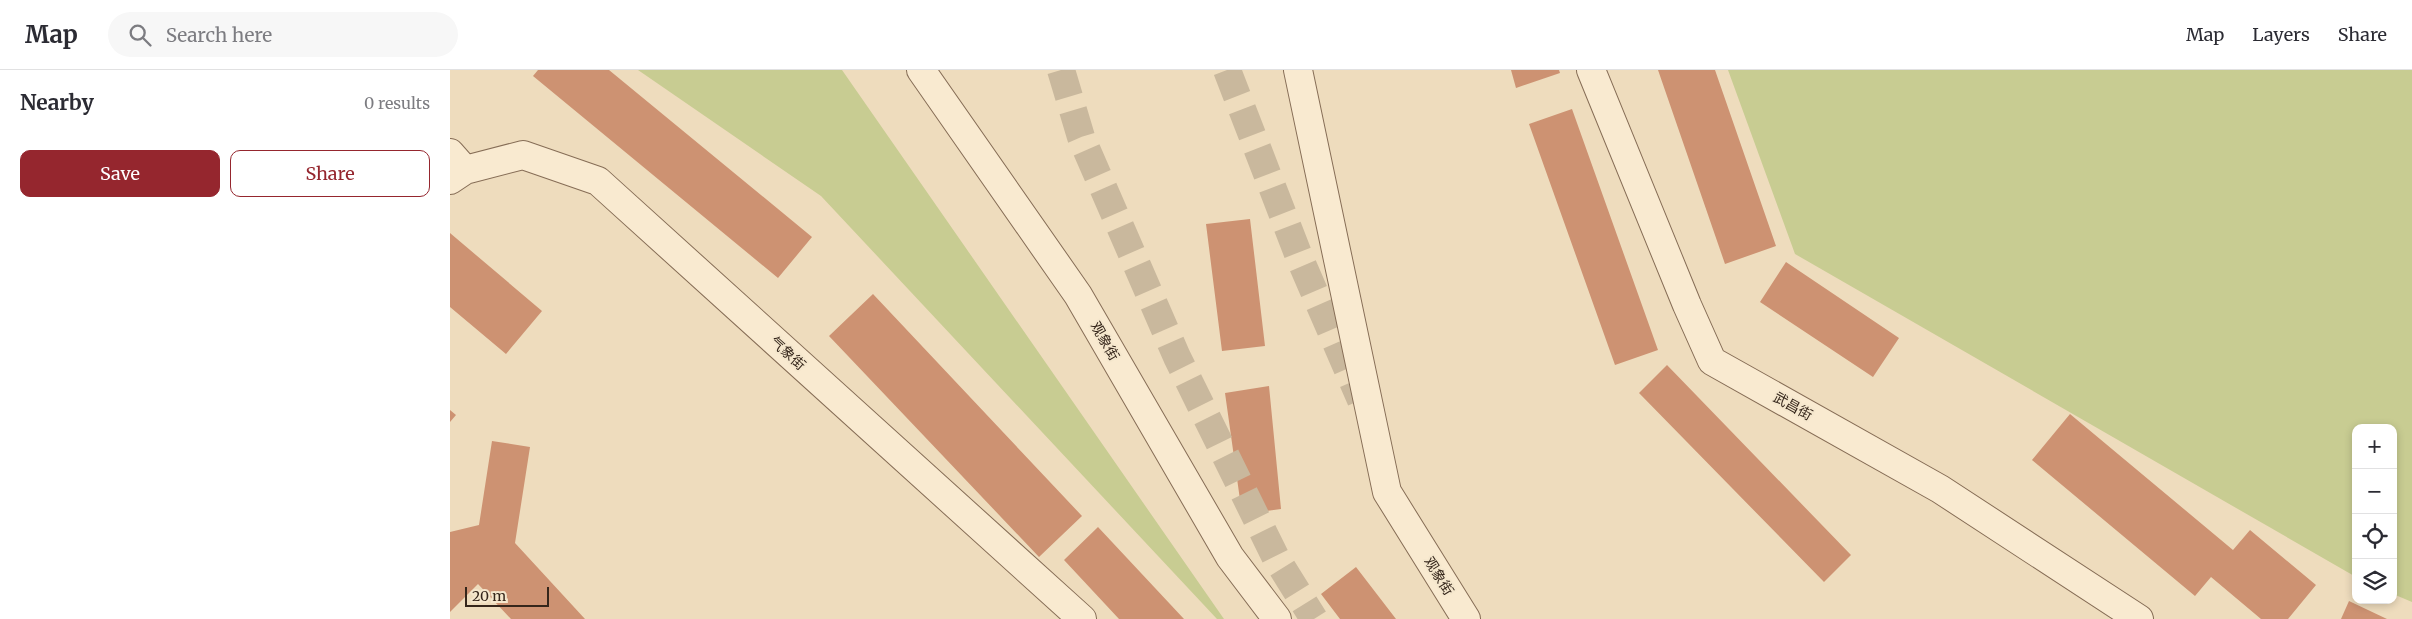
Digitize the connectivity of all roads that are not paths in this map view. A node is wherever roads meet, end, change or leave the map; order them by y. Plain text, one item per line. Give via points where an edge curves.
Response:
1 (921, 70) edge
2 (1298, 70) edge
3 (1591, 70) edge
4 (455, 168) edge
5 (1082, 619) edge
6 (1277, 619) edge
7 (1466, 619) edge
8 (2139, 619) edge

1 - 6 street, 观象街 via 1078,295 1230,557
2 - 7 street, 观象街 via 1387,492
3 - 8 street, 武昌街 via 1712,361 1940,489
4 - 5 street, 气象街 via 522,155 598,181

